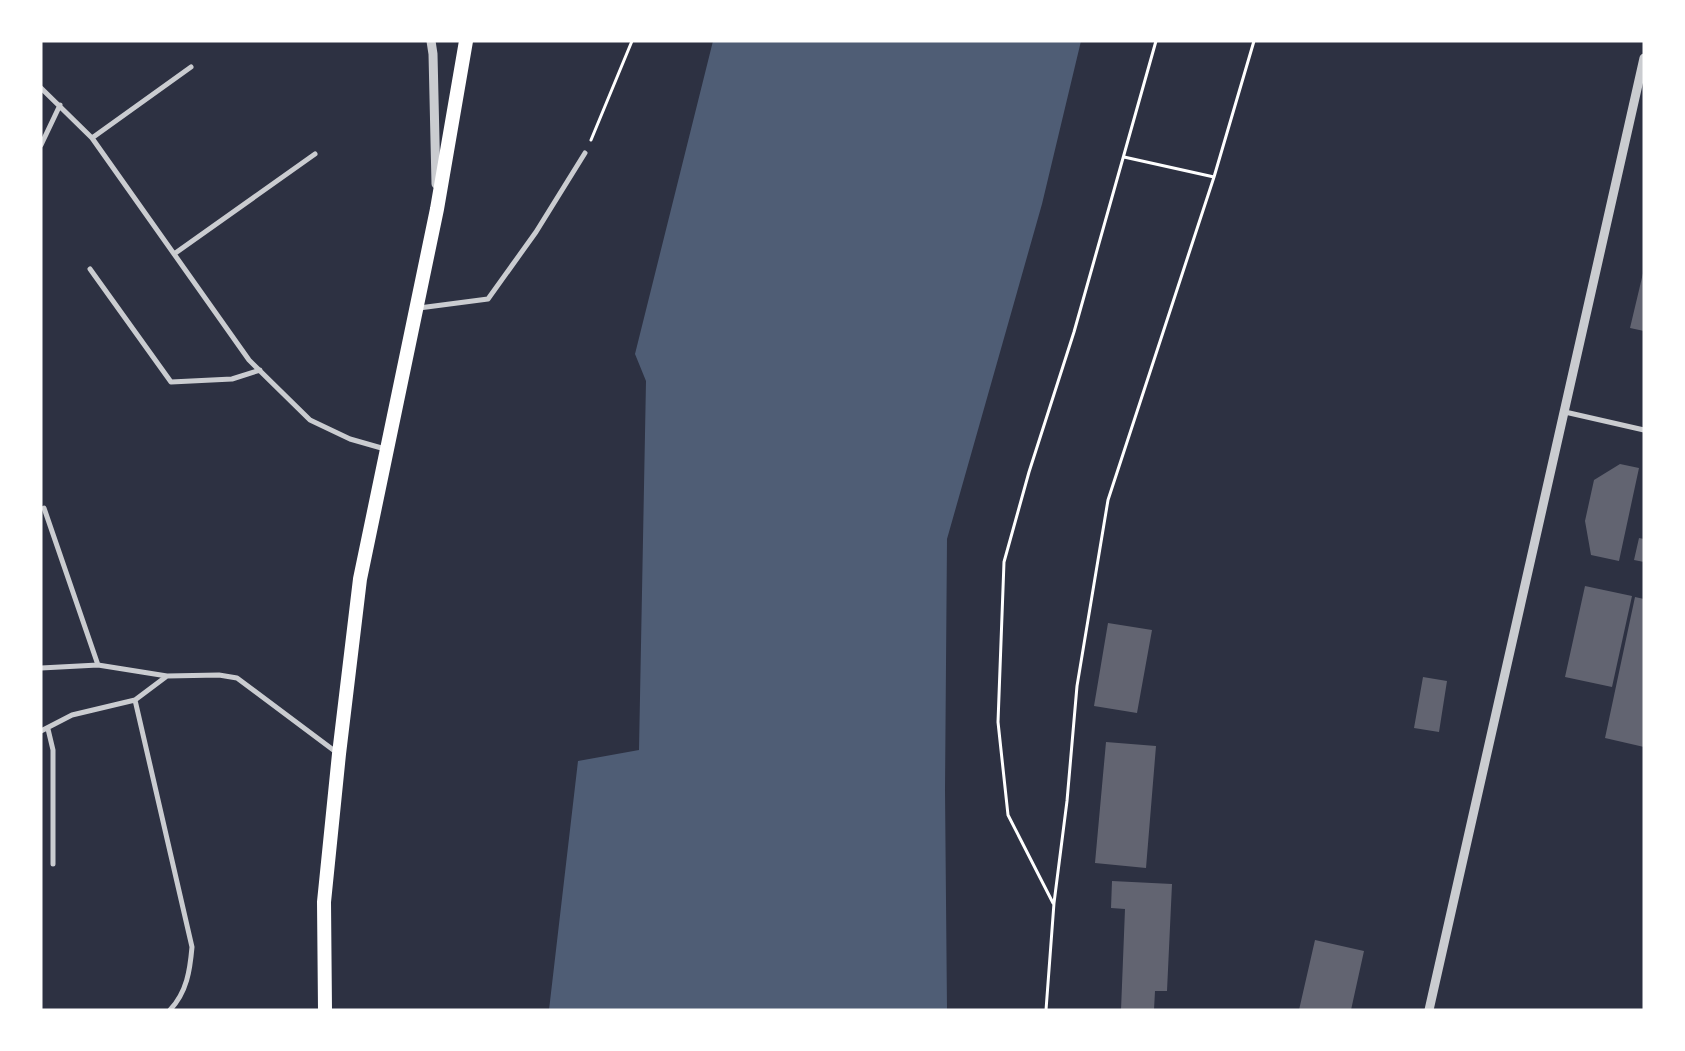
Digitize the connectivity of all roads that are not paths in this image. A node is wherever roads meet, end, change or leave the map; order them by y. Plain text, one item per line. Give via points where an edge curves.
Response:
1 (431, 41) edge
2 (466, 41) edge
3 (1644, 58) edge
4 (191, 67) dead end
5 (41, 88) edge
6 (60, 105) junction
7 (92, 138) junction
8 (41, 145) edge
9 (585, 153) road end
10 (315, 154) dead end
11 (437, 209) junction
12 (174, 254) junction
13 (90, 269) dead end
14 (416, 308) junction
15 (260, 370) junction
16 (1565, 412) junction
17 (1644, 430) edge
18 (386, 449) junction
19 (44, 508) dead end
20 (98, 665) junction
21 (41, 668) edge
22 (166, 676) junction
23 (135, 700) junction
24 (48, 729) junction
25 (41, 731) edge
26 (339, 754) junction
27 (53, 864) dead end
28 (170, 1010) edge
29 (325, 1010) edge
30 (1430, 1010) edge

1 - 11 street
2 - 11 highway
3 - 16 street
4 - 7 street
5 - 6 street
6 - 7 street
6 - 8 street
7 - 12 street
9 - 14 street via 536,232 488,299
10 - 12 street
11 - 14 highway
12 - 15 street via 249,360
13 - 15 street via 171,382 232,379
14 - 18 highway
15 - 18 street via 310,420 350,439
16 - 17 street
16 - 30 street
18 - 26 highway via 360,579
19 - 20 street
20 - 21 street
20 - 22 street
22 - 23 street
22 - 26 street via 237,678
23 - 24 street via 72,715
23 - 28 street via 192,947 190,976
24 - 25 street
24 - 27 street via 53,750
26 - 29 highway via 324,902

